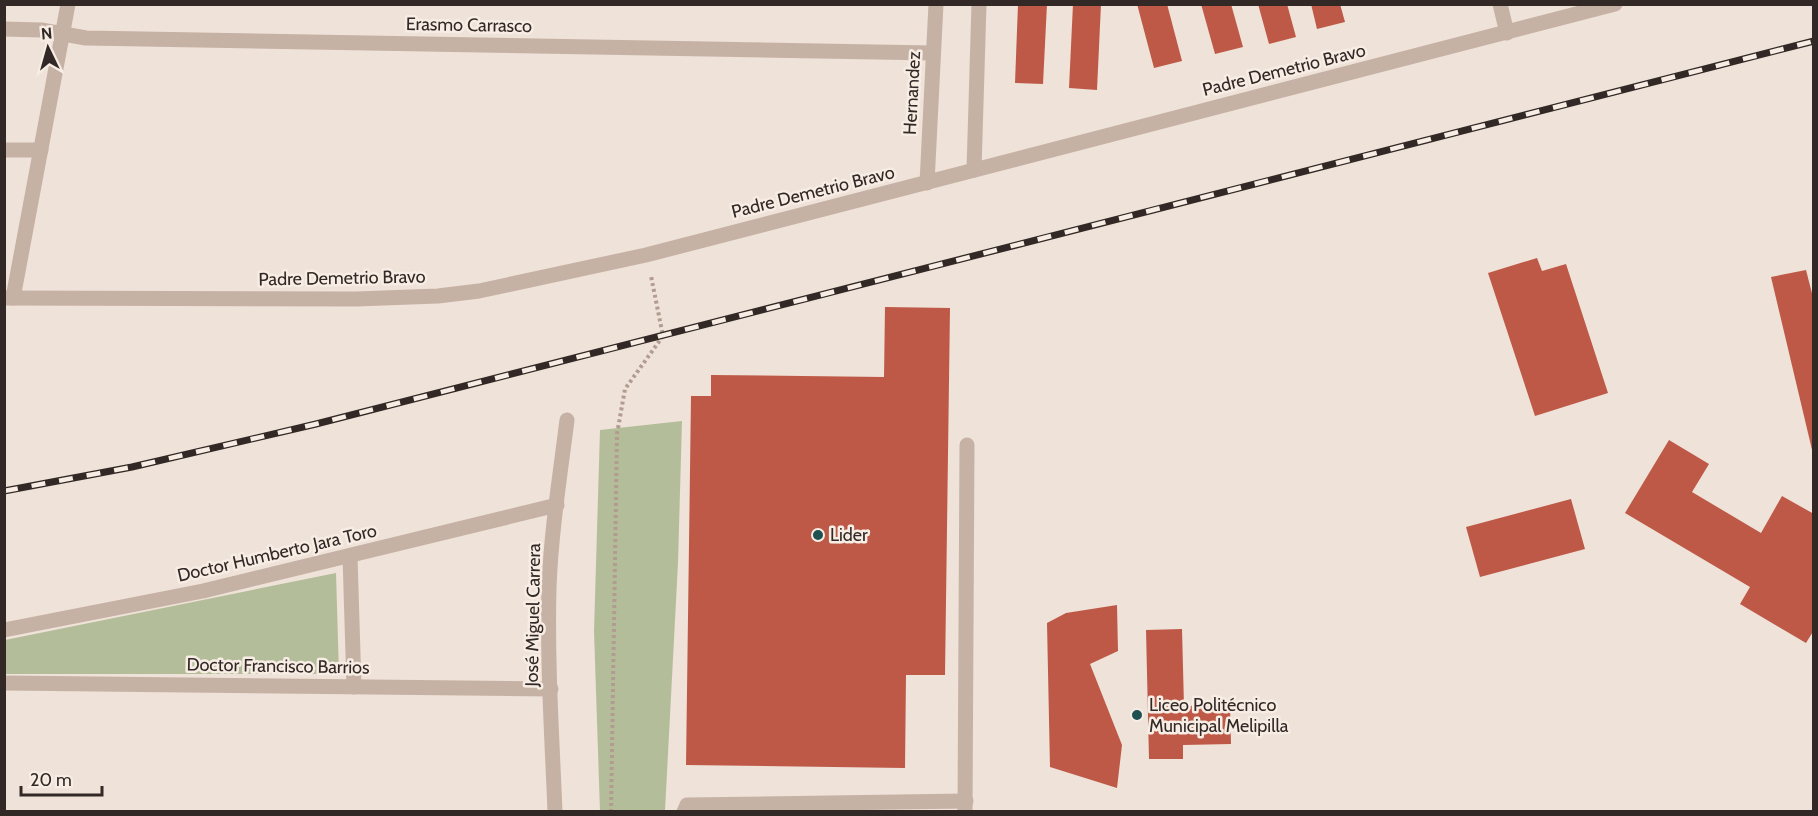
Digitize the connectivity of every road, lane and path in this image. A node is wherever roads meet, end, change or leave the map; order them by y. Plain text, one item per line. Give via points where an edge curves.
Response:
1 (68, 4) edge
2 (936, 4) edge
3 (979, 4) edge
4 (1500, 4) edge
5 (1615, 4) edge
6 (4, 30) edge
7 (1507, 33) junction
8 (63, 34) junction
9 (933, 53) junction
10 (4, 150) edge
11 (41, 150) junction
12 (974, 170) junction
13 (927, 183) junction
14 (646, 255) junction
15 (9, 298) edge
16 (567, 420) dead end
17 (967, 445) dead end
18 (556, 505) junction
19 (350, 556) junction
20 (4, 630) edge
21 (4, 683) edge
22 (354, 687) junction
23 (551, 688) junction
24 (966, 806) edge
25 (555, 812) edge
26 (611, 812) edge
27 (684, 812) edge

1 - 8 street
2 - 9 street, Hernandez
3 - 12 street
4 - 7 street
5 - 7 street, Padre Demetrio Bravo
6 - 8 street, Erasmo Carrasco
7 - 12 street, Padre Demetrio Bravo
8 - 9 street, Erasmo Carrasco via 98,38
8 - 11 street
9 - 13 street, Hernandez
10 - 11 street
11 - 15 street
12 - 13 street, Padre Demetrio Bravo
13 - 14 street, Padre Demetrio Bravo
14 - 15 street, Padre Demetrio Bravo via 479,291 428,297
14 - 26 path via 663,336 626,388 617,434
16 - 18 street, José Miguel Carrera
17 - 24 street
18 - 19 street, Doctor Humberto Jara Toro
18 - 23 street, José Miguel Carrera via 549,587
19 - 20 street, Doctor Humberto Jara Toro via 203,591
19 - 22 street
21 - 22 street, Doctor Francisco Barrios
22 - 23 street, Doctor Francisco Barrios
23 - 25 street, José Miguel Carrera
24 - 27 street via 687,805

